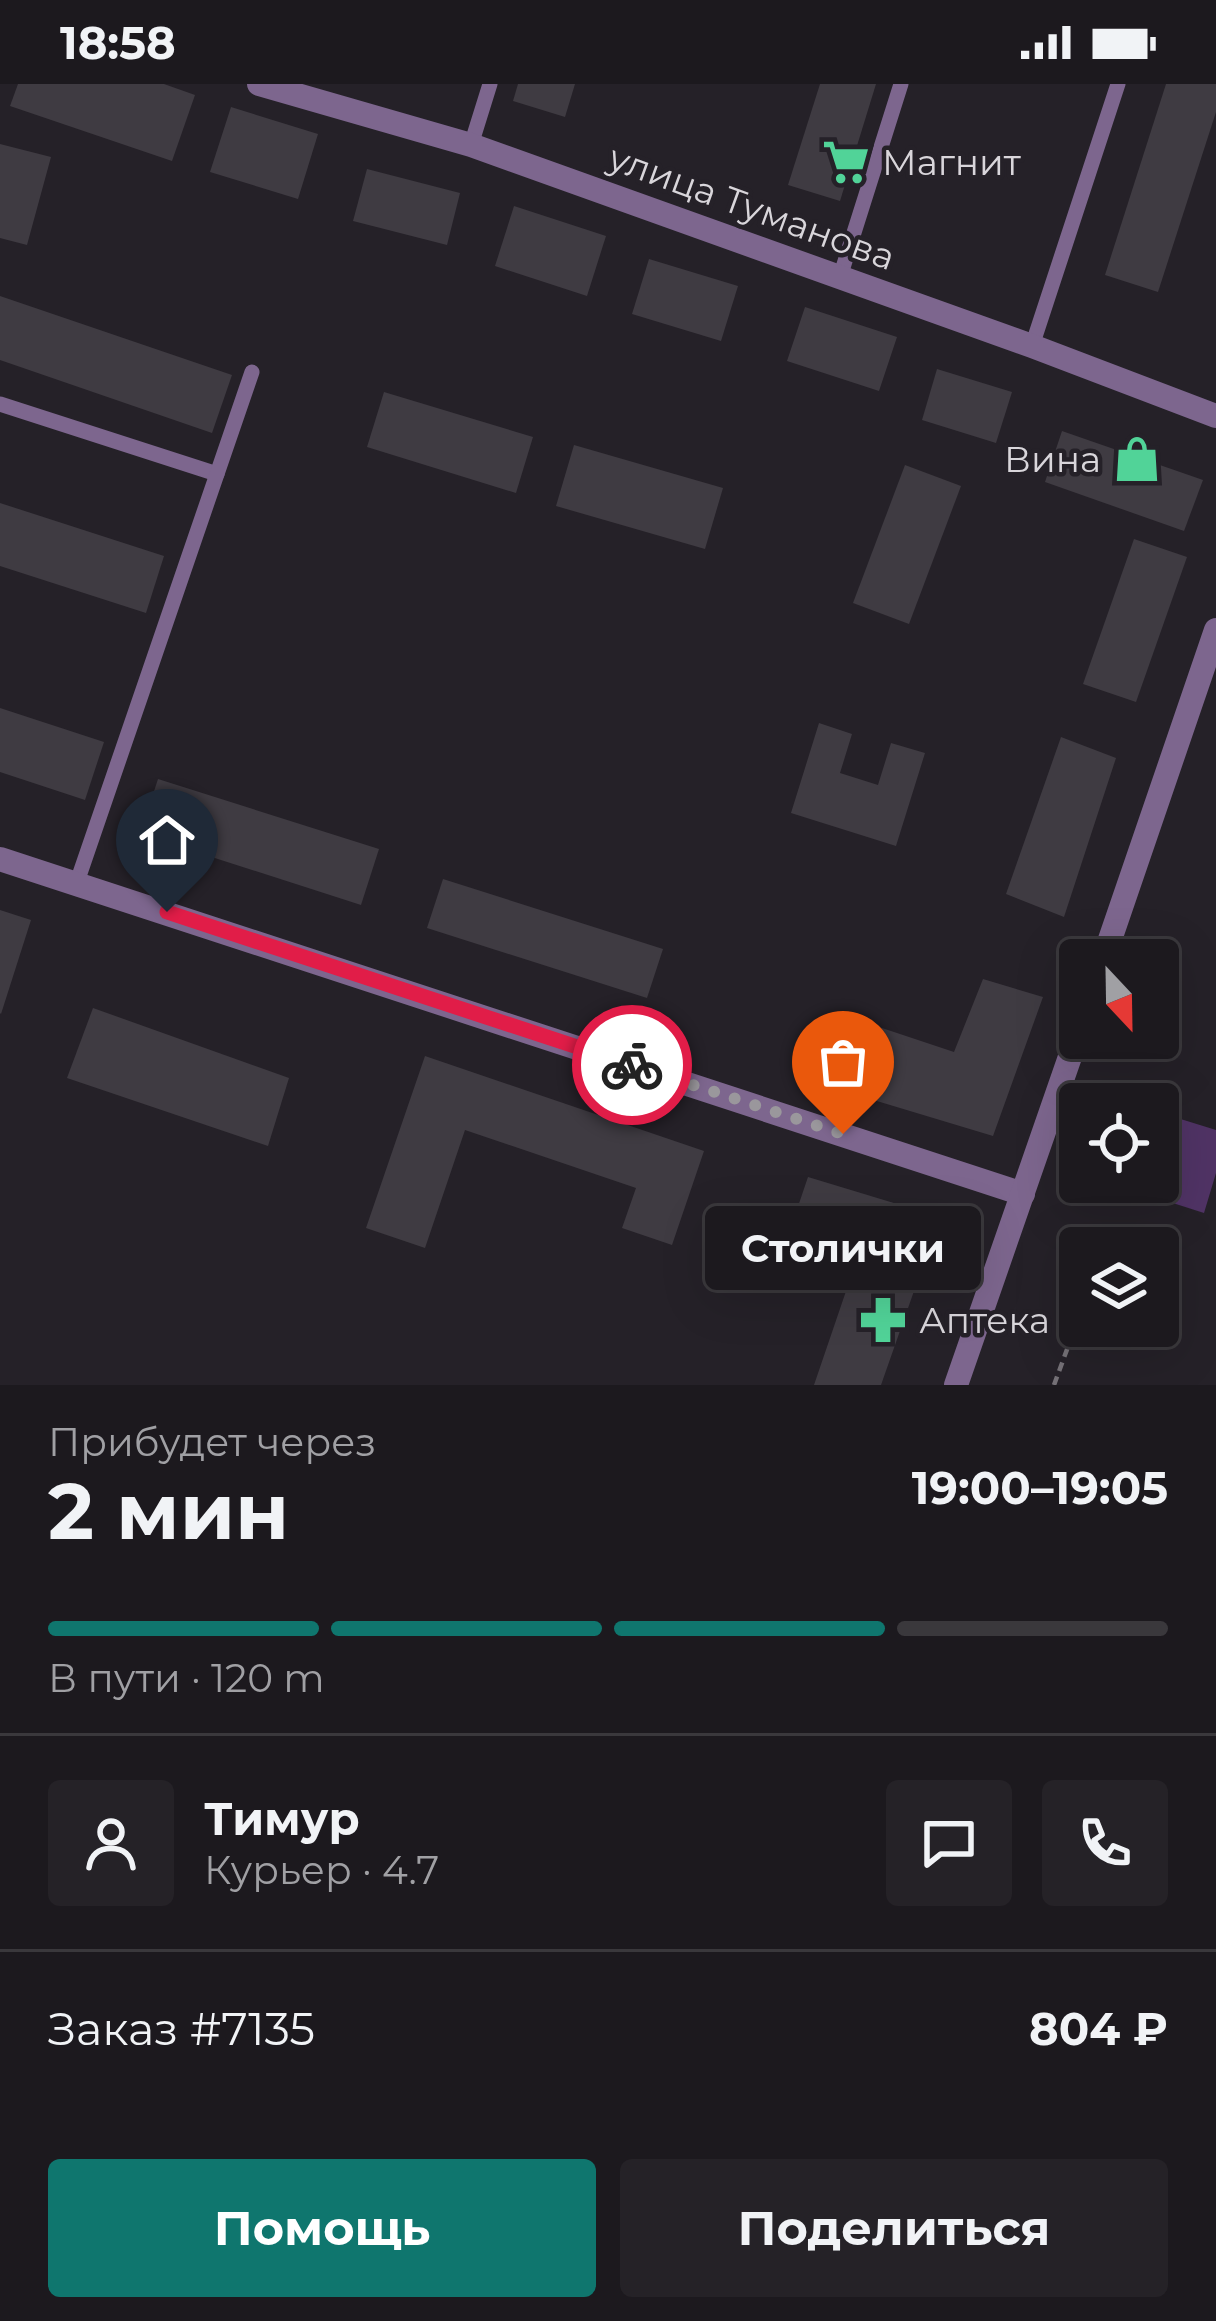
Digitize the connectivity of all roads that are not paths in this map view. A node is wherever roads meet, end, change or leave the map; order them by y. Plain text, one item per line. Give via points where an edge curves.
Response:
1 (259, 84) edge
2 (490, 84) edge
3 (901, 84) edge
4 (1118, 84) edge
5 (295, 89) edge
6 (471, 145) junction
7 (840, 277) junction
8 (1032, 346) junction
9 (252, 372) dead end
10 (0, 404) edge
11 (1216, 416) edge
12 (217, 474) junction
13 (1216, 630) edge
14 (0, 859) edge
15 (76, 882) junction
16 (1110, 939) edge
17 (1069, 1059) edge
18 (1023, 1194) junction
19 (956, 1385) edge

1 - 5 street, улица Туманова
2 - 6 lane
3 - 7 lane
4 - 8 lane
5 - 6 street, улица Туманова
6 - 7 street, улица Туманова
7 - 8 street, улица Туманова
8 - 11 street, улица Туманова
9 - 12 lane
10 - 12 lane
12 - 15 lane
13 - 16 street
14 - 15 street
15 - 18 street
17 - 18 street
18 - 19 street

